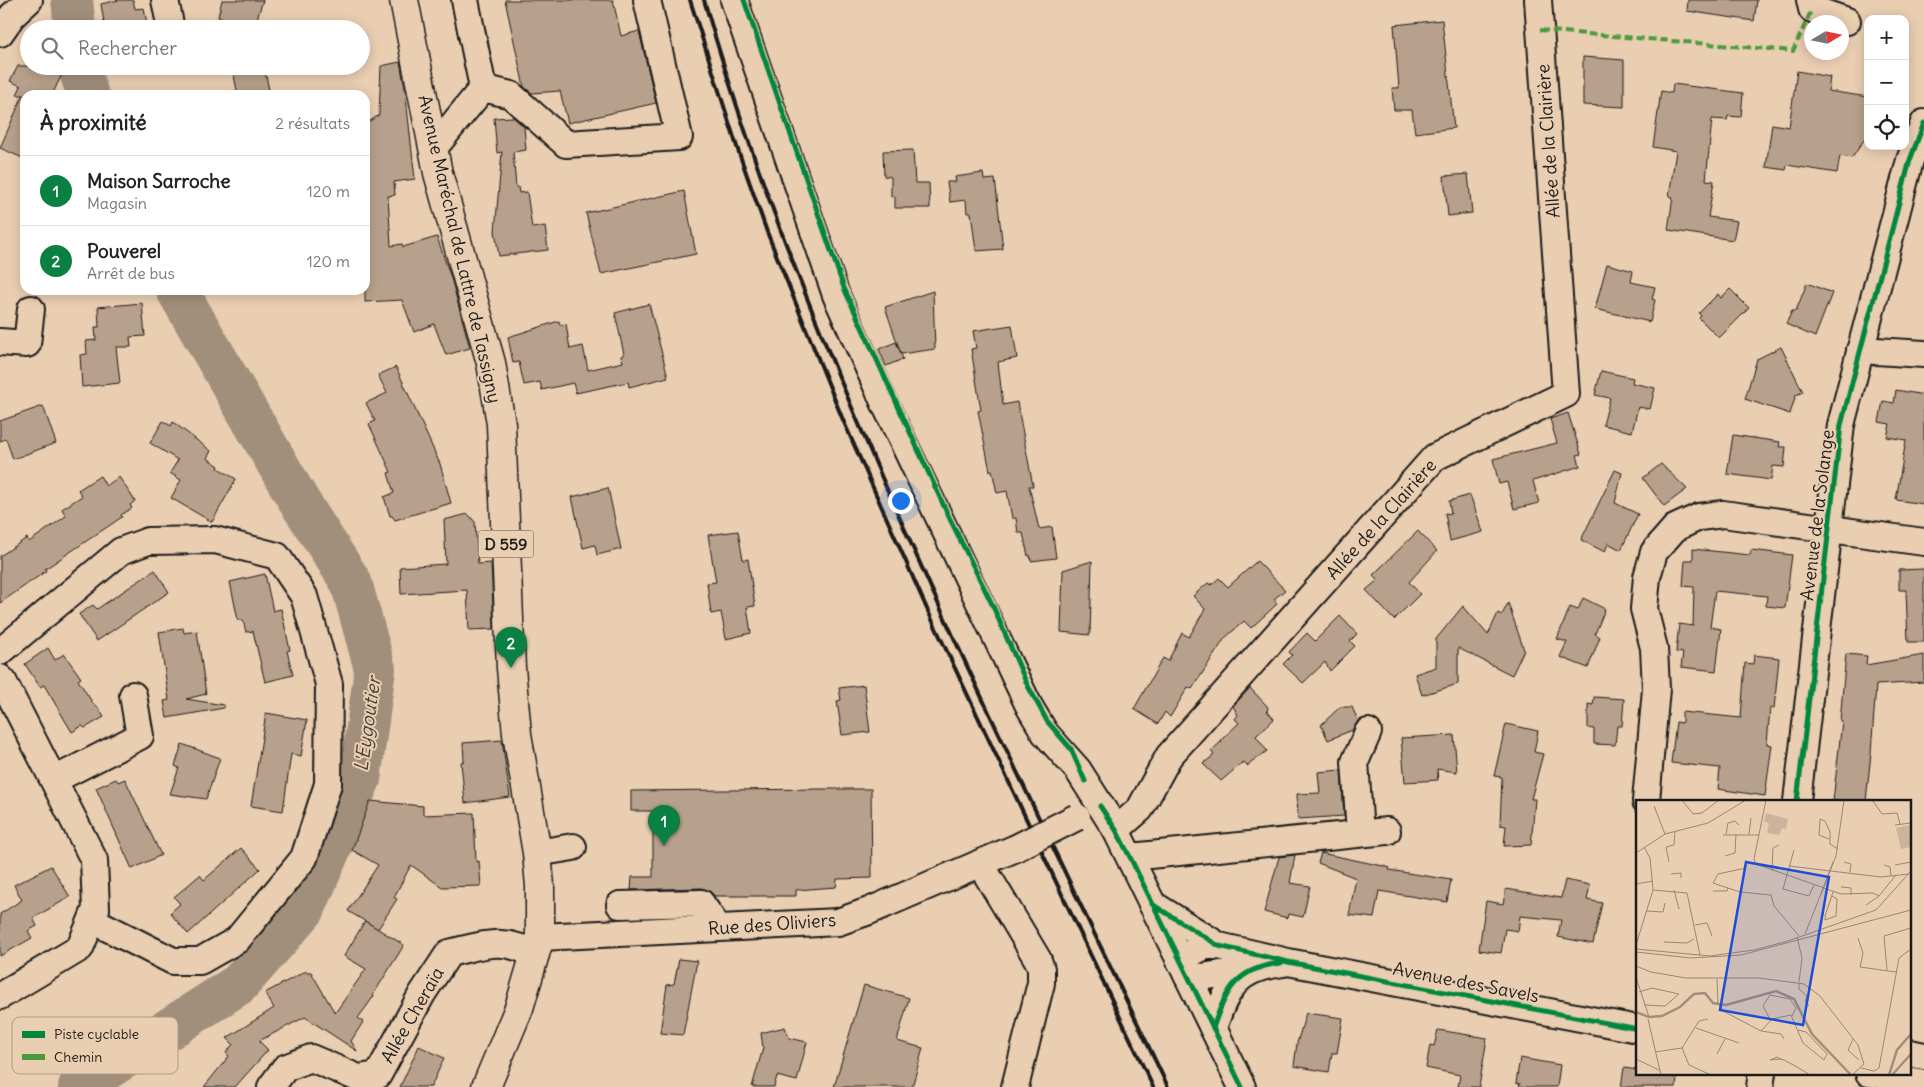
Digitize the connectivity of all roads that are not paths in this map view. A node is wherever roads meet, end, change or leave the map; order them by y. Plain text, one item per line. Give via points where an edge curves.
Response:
1 (29, 0) edge
2 (166, 0) edge
3 (404, 0) edge
4 (465, 0) edge
5 (647, 0) edge
6 (734, 0) edge
7 (1538, 0) edge
8 (1810, 0) edge
9 (1830, 15) edge
10 (169, 20) edge
11 (0, 33) edge
12 (483, 88) junction
13 (1924, 123) edge
14 (433, 150) junction
15 (31, 309) dead end
16 (0, 342) edge
17 (1860, 350) junction
18 (1924, 354) edge
19 (1829, 529) junction
20 (1924, 542) edge
21 (0, 652) edge
22 (0, 678) edge
23 (133, 695) dead end
24 (1368, 732) dead end
25 (54, 780) junction
26 (1646, 800) edge
27 (1797, 800) edge
28 (1088, 811) junction
29 (1116, 830) junction
30 (1387, 831) dead end
31 (1360, 833) junction
32 (573, 847) dead end
33 (537, 853) junction
34 (1130, 857) junction
35 (980, 863) junction
36 (1152, 904) junction
37 (620, 906) dead end
38 (92, 920) junction
39 (718, 928) junction
40 (537, 946) junction
41 (1219, 946) junction
42 (1288, 962) junction
43 (1183, 967) junction
44 (1252, 969) junction
45 (0, 996) edge
46 (1546, 1012) junction
47 (1636, 1015) edge
48 (1213, 1028) junction
49 (1636, 1029) edge
50 (1762, 1074) edge
51 (1874, 1074) edge
52 (1924, 1083) edge
53 (271, 1087) edge
54 (486, 1087) edge
55 (1015, 1087) edge
56 (1242, 1087) edge
57 (1760, 1087) edge

1 - 11 street
2 - 10 street
3 - 14 main road, Avenue Maréchal de Lattre de Tassigny / D 559
4 - 12 street
5 - 12 street via 679,137 566,144 511,95
6 - 28 street via 833,286 856,340 1029,706 1045,734 1078,770
7 - 29 street, Allée de la Clairière via 1566,394 1435,458 1169,756 1140,809
8 - 9 street via 1812,9
12 - 14 street
13 - 17 street, Avenue de la Solange via 1910,160
14 - 33 main road, Avenue Maréchal de Lattre de Tassigny / D 559 via 490,363 501,424 511,668
15 - 16 street via 27,344
17 - 18 street
17 - 19 street, Avenue de la Solange via 1841,425
19 - 20 street
19 - 26 street via 1723,514 1699,517 1675,528 1654,552 1647,577 1644,609 1654,648 1656,688
19 - 27 street, Avenue de la Solange
21 - 38 street via 120,551 148,541 215,540 277,556 304,596 329,684 328,784 304,858 237,940 200,961 173,961
22 - 25 street
23 - 25 street via 140,736
24 - 31 street via 1356,762
25 - 38 street via 94,860 96,909
28 - 29 street
28 - 35 street, Rue des Oliviers, bridge
29 - 34 street
30 - 31 street
31 - 34 street
32 - 33 street
33 - 40 main road, Avenue Maréchal de Lattre de Tassigny / D 559 via 540,886
34 - 36 street
35 - 39 street, Rue des Oliviers via 838,922
35 - 55 street via 1041,969 1038,999
36 - 41 street, Avenue des Savels
36 - 43 street
37 - 39 street via 701,904
38 - 45 street via 80,948
39 - 40 street, Rue des Oliviers
40 - 53 street, Allée Cheraïa via 505,943 449,952 378,1075 358,1078 311,1058 285,1068
40 - 54 main road, Avenue Maréchal de Lattre de Tassigny / D 559 via 519,1008
41 - 42 street, Avenue des Savels
41 - 43 street, Avenue des Savels via 1205,946
42 - 44 street, Avenue des Savels
42 - 46 street, Avenue des Savels
43 - 44 street, Avenue des Savels via 1202,977
43 - 48 street
44 - 48 street via 1230,989
46 - 47 street, Avenue des Savels
46 - 49 street, Avenue des Savels
48 - 56 street
50 - 57 street
51 - 52 street

